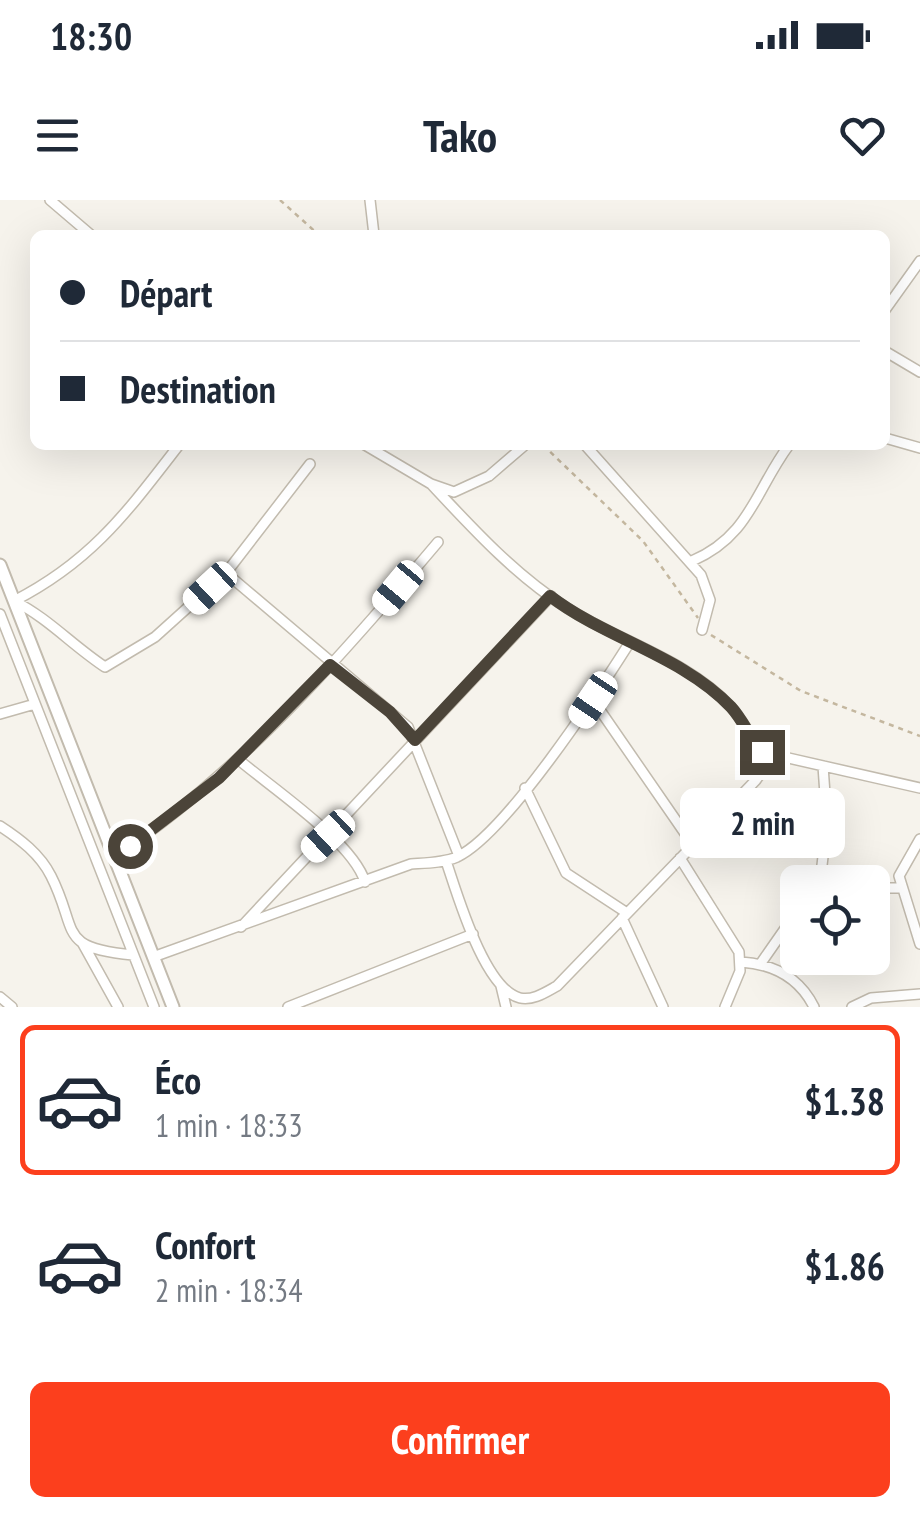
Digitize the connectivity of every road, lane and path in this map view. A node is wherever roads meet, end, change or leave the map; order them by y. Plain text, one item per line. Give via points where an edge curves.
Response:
1 (50, 200) edge
2 (280, 200) edge
3 (373, 201) edge
4 (85, 230) edge
5 (313, 230) edge
6 (374, 230) edge
7 (920, 261) edge
8 (890, 303) edge
9 (890, 356) edge
10 (920, 372) edge
11 (890, 439) edge
12 (920, 448) edge
13 (175, 450) edge
14 (373, 450) edge
15 (518, 450) edge
16 (549, 450) edge
17 (589, 450) edge
18 (785, 450) edge
19 (310, 464) dead end
20 (431, 484) junction
21 (438, 542) dead end
22 (692, 562) junction
23 (0, 565) edge
24 (226, 574) junction
25 (550, 596) junction
26 (14, 601) junction
27 (0, 614) edge
28 (702, 630) junction
29 (630, 642) junction
30 (330, 665) junction
31 (593, 700) junction
32 (35, 704) junction
33 (0, 714) edge
34 (920, 736) edge
35 (415, 740) junction
36 (772, 757) junction
37 (239, 760) junction
38 (823, 766) junction
39 (525, 788) junction
40 (920, 788) edge
41 (0, 826) edge
42 (328, 836) junction
43 (920, 839) edge
44 (693, 845) junction
45 (114, 856) junction
46 (459, 856) junction
47 (680, 858) junction
48 (446, 860) junction
49 (822, 865) edge
50 (366, 882) junction
51 (890, 888) edge
52 (900, 888) junction
53 (625, 916) junction
54 (239, 929) junction
55 (473, 934) junction
56 (780, 936) edge
57 (82, 944) junction
58 (920, 944) edge
59 (134, 955) junction
60 (154, 958) junction
61 (741, 962) junction
62 (761, 963) junction
63 (501, 986) junction
64 (920, 994) edge
65 (0, 997) edge
66 (12, 1007) edge
67 (118, 1007) edge
68 (154, 1007) edge
69 (173, 1007) edge
70 (288, 1007) edge
71 (506, 1007) edge
72 (662, 1007) edge
73 (724, 1007) edge
74 (814, 1007) edge
75 (852, 1007) edge

1 - 4 street
2 - 5 path
3 - 6 street
7 - 8 street
9 - 10 street
11 - 12 street
13 - 26 street via 99,545 57,579
14 - 20 street
15 - 20 street via 470,486 454,492
16 - 28 path via 643,541
17 - 22 street
18 - 22 street via 753,511 728,539
19 - 24 street
20 - 25 street
21 - 30 street
22 - 28 street via 710,600
23 - 26 street
24 - 26 street via 155,637 105,667 42,615
24 - 30 street
25 - 29 street
25 - 35 street
26 - 45 street
27 - 32 street
28 - 34 path via 801,691
29 - 31 street
29 - 36 street via 719,697
30 - 35 street
30 - 37 street
31 - 39 street
31 - 44 street
32 - 33 street
32 - 59 street
35 - 42 street
35 - 46 street
36 - 38 street
36 - 44 street
37 - 42 street
37 - 45 street
38 - 40 street
38 - 49 street
39 - 46 street
39 - 53 street via 566,872
41 - 57 street via 44,863 66,924
42 - 50 street via 360,865
42 - 54 street
43 - 52 street via 902,865
44 - 47 street
45 - 60 street
46 - 48 street
47 - 53 street
47 - 61 street
48 - 50 street via 411,864
48 - 55 street
50 - 54 street
51 - 52 street
52 - 58 street
53 - 63 street via 538,997 520,998
53 - 72 street
54 - 60 street
55 - 63 street
55 - 70 street
56 - 62 street
57 - 59 street
57 - 67 street
59 - 68 street
60 - 69 street
61 - 62 street
61 - 73 street
62 - 74 street via 777,966
63 - 71 street
64 - 75 street via 871,998
65 - 66 street

